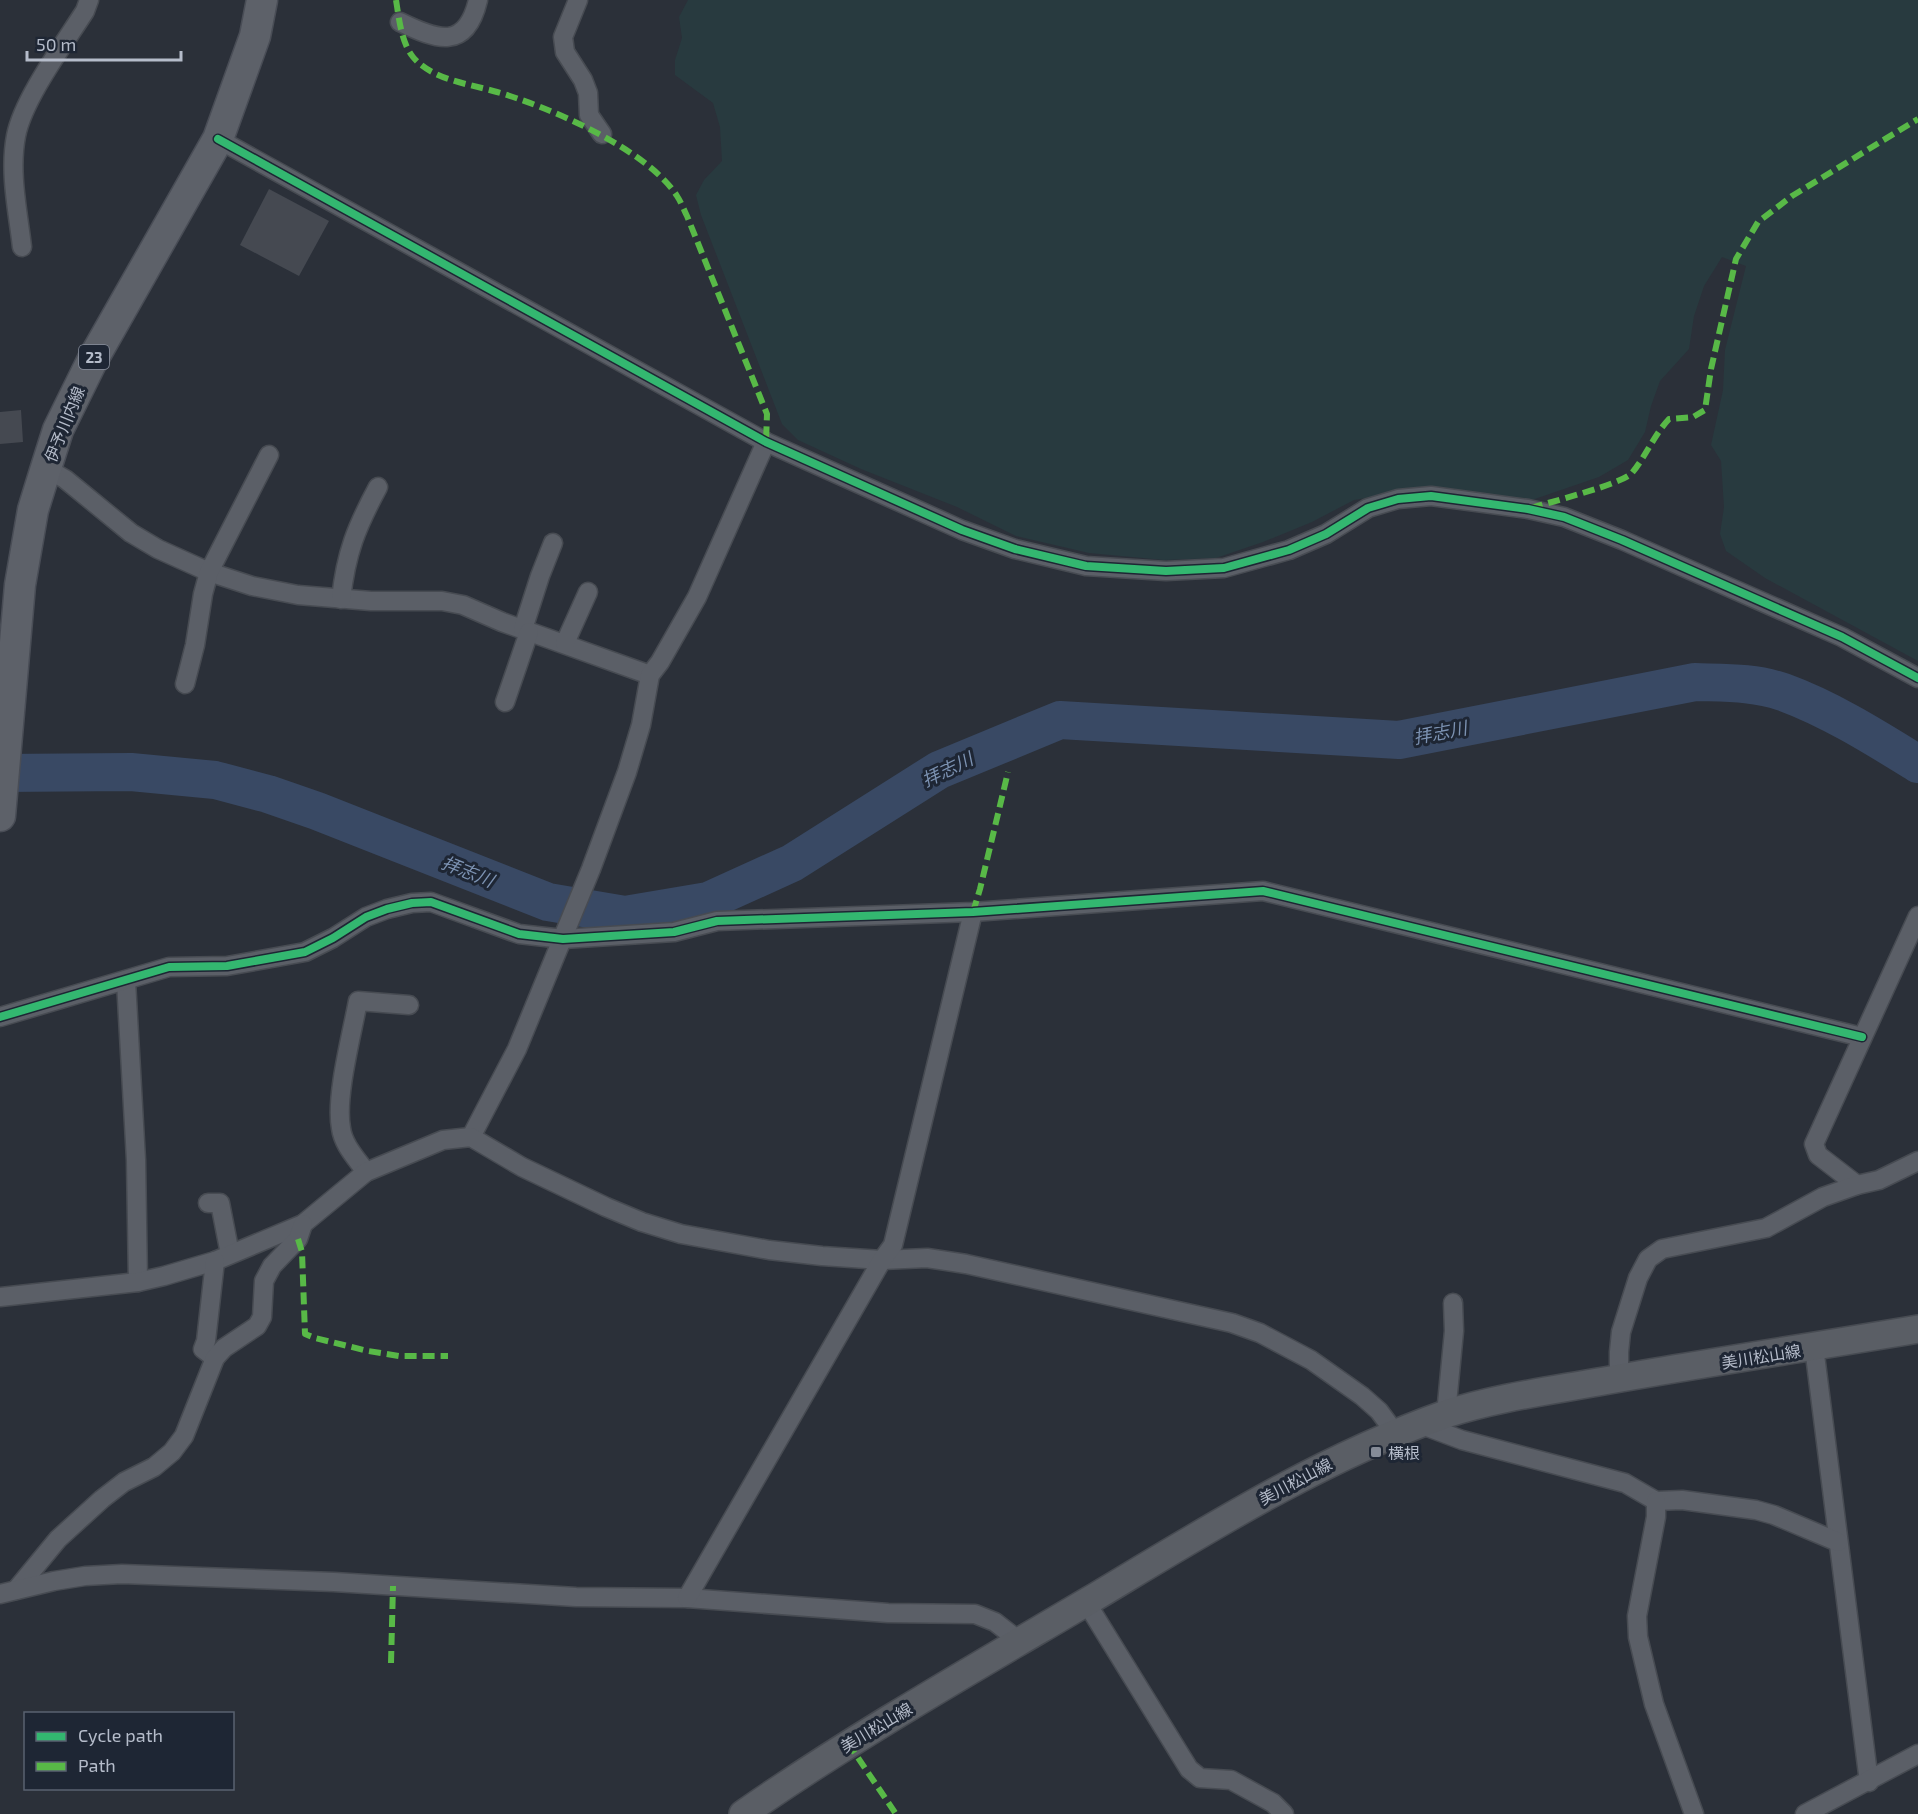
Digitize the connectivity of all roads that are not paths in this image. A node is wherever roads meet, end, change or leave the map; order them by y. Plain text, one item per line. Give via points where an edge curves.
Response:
1 (89, 0) edge
2 (262, 0) edge
3 (478, 0) edge
4 (578, 0) edge
5 (400, 22) dead end
6 (602, 134) dead end
7 (218, 139) junction
8 (22, 247) dead end
9 (766, 442) junction
10 (269, 455) dead end
11 (46, 468) junction
12 (378, 487) dead end
13 (553, 543) dead end
14 (209, 572) junction
15 (588, 592) dead end
16 (341, 599) junction
17 (526, 630) junction
18 (566, 643) junction
19 (650, 675) junction
20 (1918, 678) edge
21 (185, 684) dead end
22 (505, 702) dead end
23 (1, 810) edge
24 (972, 912) junction
25 (1918, 916) edge
26 (564, 935) junction
27 (126, 981) junction
28 (409, 1005) dead end
29 (0, 1017) edge
30 (1862, 1037) junction
31 (471, 1137) junction
32 (1918, 1161) edge
33 (366, 1172) junction
34 (1857, 1185) junction
35 (208, 1203) dead end
36 (303, 1224) junction
37 (223, 1258) junction
38 (882, 1260) junction
39 (138, 1282) junction
40 (0, 1297) edge
41 (1453, 1303) dead end
42 (1918, 1329) edge
43 (1814, 1347) junction
44 (214, 1358) junction
45 (1619, 1378) junction
46 (1446, 1414) junction
47 (1422, 1425) junction
48 (1396, 1434) junction
49 (1656, 1501) junction
50 (1838, 1542) junction
51 (8, 1592) edge
52 (687, 1598) junction
53 (1086, 1602) junction
54 (1018, 1640) junction
55 (1918, 1754) edge
56 (1869, 1782) junction
57 (743, 1814) edge
58 (1284, 1814) edge
59 (1694, 1814) edge
60 (1805, 1814) edge

1 - 8 street via 32,95 16,134 14,164
2 - 7 main road, 伊予川内線 / 23 via 255,36
3 - 5 street via 464,32 454,37 426,35
4 - 6 street via 563,37 565,52 583,80 589,115
7 - 9 street
7 - 11 main road, 伊予川内線 / 23 via 93,359 58,430
9 - 19 street via 697,597
9 - 20 street via 962,530 1015,549 1086,566 1166,571 1224,568 1289,550 1326,534 1368,508 1398,499 1431,496 1528,508 1622,540 1842,637
10 - 14 street
11 - 14 street via 131,533
11 - 23 main road, 伊予川内線 / 23 via 33,510 20,585
12 - 16 street via 354,533
13 - 17 street
14 - 16 street via 298,595
14 - 21 street
15 - 18 street
16 - 17 street via 442,601 463,605
17 - 18 street
17 - 22 street
18 - 19 street
19 - 26 street via 627,772
24 - 26 street via 717,921 674,932
24 - 30 street via 1263,891
24 - 38 street via 893,1245
25 - 30 street
26 - 27 street via 519,934 431,902 412,903 366,917 305,951 226,966 169,967
26 - 31 street via 517,1049
27 - 29 street
27 - 39 street
28 - 33 street via 358,1001 340,1129
30 - 34 street via 1814,1144 1818,1155
31 - 33 street via 443,1140
31 - 38 street via 522,1167 606,1207 681,1234 770,1250
32 - 34 street via 1879,1180
33 - 36 street
34 - 45 street via 1823,1197 1766,1228 1662,1249 1648,1259 1621,1332
35 - 37 street via 220,1203
36 - 37 street
36 - 44 street via 298,1239 272,1266 264,1281 262,1317 257,1326
37 - 39 street
37 - 44 street via 203,1348
38 - 48 street via 927,1258 966,1264 1233,1323 1311,1360 1379,1411
38 - 52 street
39 - 40 street
41 - 46 street
42 - 43 main road, 美川松山線
43 - 45 main road, 美川松山線
43 - 50 street
44 - 51 street via 184,1436 172,1452 102,1499
45 - 46 main road, 美川松山線
46 - 47 main road, 美川松山線
47 - 48 main road, 美川松山線
47 - 49 street via 1462,1440 1625,1483
48 - 53 main road, 美川松山線 via 1313,1470
49 - 50 street via 1682,1500 1756,1510
49 - 59 street via 1637,1616 1638,1638 1654,1704
50 - 56 street
51 - 52 street via 75,1578 122,1574 576,1597
52 - 54 street via 888,1613 975,1614 995,1622
53 - 54 main road, 美川松山線
53 - 58 street via 1189,1769 1200,1778 1231,1780 1273,1803
54 - 57 main road, 美川松山線 via 848,1743
55 - 56 street
56 - 60 street

